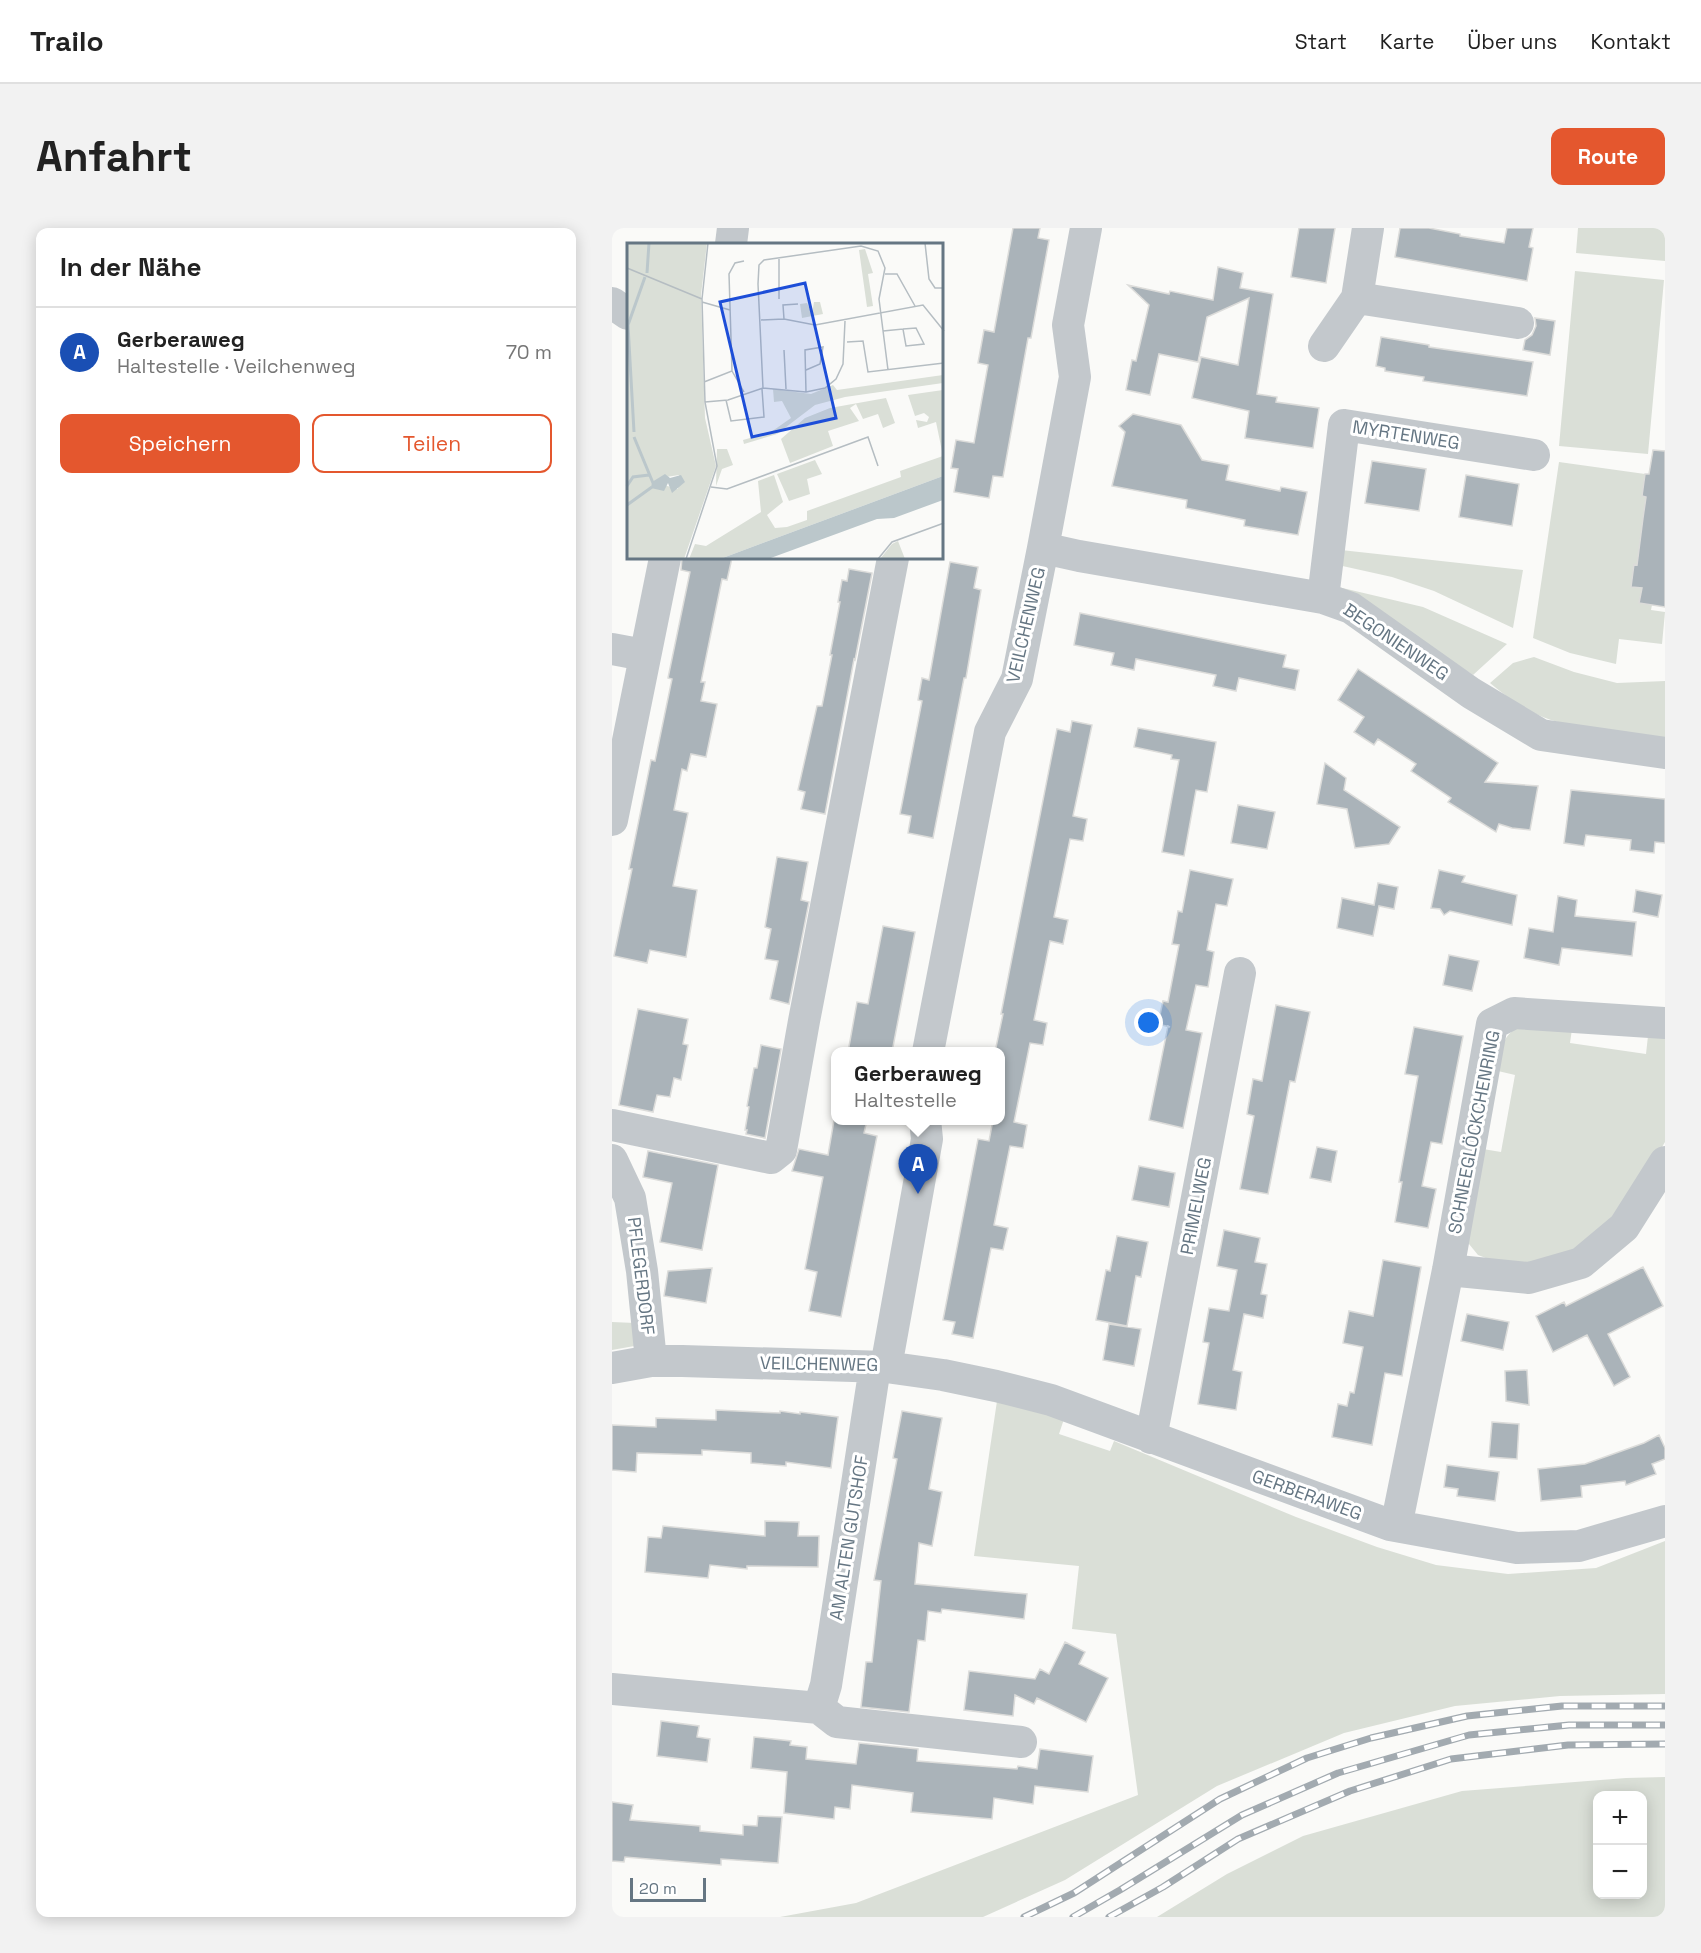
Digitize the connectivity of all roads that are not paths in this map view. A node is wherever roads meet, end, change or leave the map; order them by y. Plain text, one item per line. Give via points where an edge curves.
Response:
1 (733, 228) edge
2 (1086, 228) edge
3 (1368, 228) edge
4 (731, 243) edge
5 (1357, 298) junction
6 (612, 303) edge
7 (627, 313) edge
8 (1518, 323) dead end
9 (1324, 346) dead end
10 (1534, 455) dead end
11 (1043, 548) junction
12 (665, 560) edge
13 (893, 560) edge
14 (1323, 598) junction
15 (612, 649) edge
16 (644, 655) junction
17 (1665, 753) edge
18 (617, 764) edge
19 (612, 820) edge
20 (1240, 974) dead end
21 (1665, 1023) edge
22 (929, 1047) edge
23 (612, 1125) edge
24 (926, 1125) edge
25 (612, 1160) edge
26 (1665, 1162) edge
27 (1448, 1270) junction
28 (651, 1361) junction
29 (881, 1367) junction
30 (612, 1368) edge
31 (1151, 1438) junction
32 (1665, 1521) edge
33 (1390, 1526) junction
34 (612, 1689) edge
35 (819, 1708) junction
36 (1021, 1742) dead end

1 - 4 street
2 - 11 street, VEILCHENWEG via 1068,325 1075,377
3 - 5 street
5 - 8 street
5 - 9 street
6 - 7 street
10 - 14 street, MYRTENWEG via 1344,425
11 - 14 street, BEGONIENWEG
11 - 22 street, VEILCHENWEG via 1017,678 990,732
12 - 16 street
13 - 23 street via 781,1150 771,1158
14 - 17 street, BEGONIENWEG via 1351,608 1472,693 1541,735
15 - 16 street
16 - 18 street
18 - 19 street
20 - 31 street, PRIMELWEG
21 - 27 street, SCHNEEGLÖCKCHENRING via 1514,1013 1492,1024
24 - 29 street, VEILCHENWEG via 927,1138
25 - 28 street, PFLEGERDORF via 630,1198
26 - 27 street via 1624,1227 1581,1263 1529,1278
27 - 33 street, SCHNEEGLÖCKCHENRING via 1399,1512
28 - 29 street, VEILCHENWEG
28 - 30 street, VEILCHENWEG
29 - 31 street, GERBERAWEG via 944,1375 1051,1400
29 - 35 street, AM ALTEN GUTSHOF
31 - 33 street, GERBERAWEG
32 - 33 street, GERBERAWEG via 1579,1546 1517,1548
34 - 35 street
35 - 36 street via 837,1722

